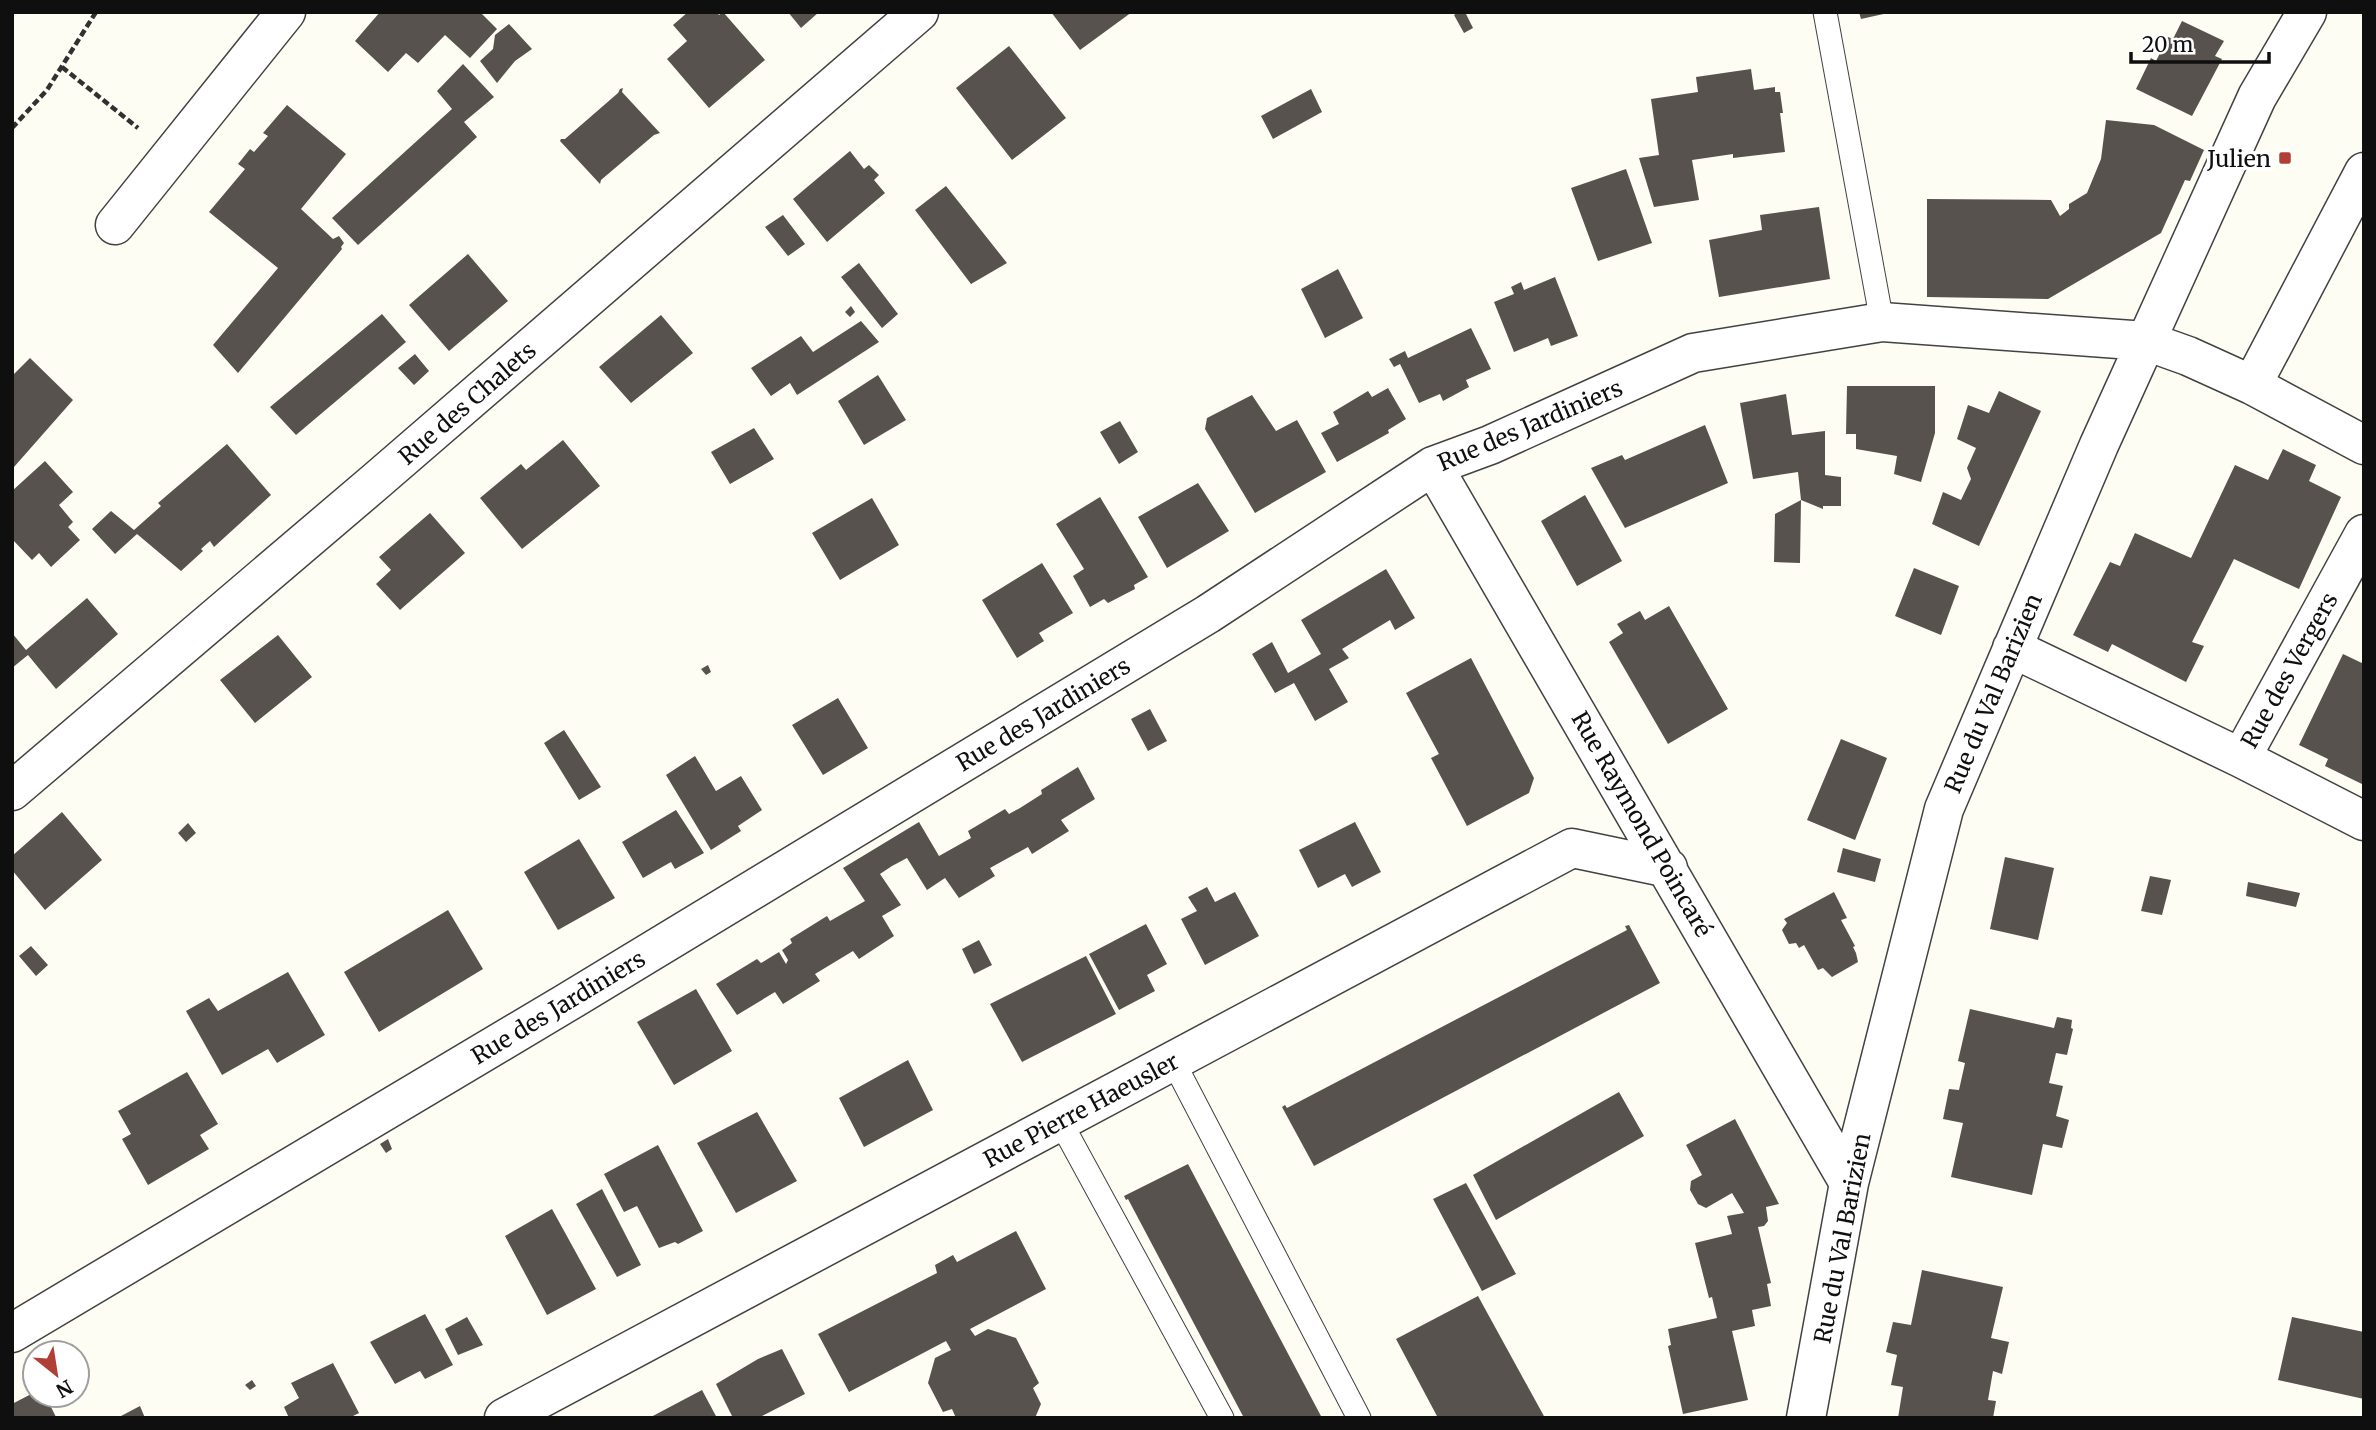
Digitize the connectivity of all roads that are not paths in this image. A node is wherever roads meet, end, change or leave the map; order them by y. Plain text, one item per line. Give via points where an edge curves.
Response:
1 (286, 12) edge
2 (919, 12) edge
3 (1825, 12) edge
4 (2307, 12) edge
5 (2364, 172) edge
6 (115, 225) dead end
7 (1882, 322) junction
8 (2146, 341) junction
9 (2252, 385) junction
10 (2364, 445) edge
11 (1433, 466) junction
12 (2364, 534) edge
13 (2012, 648) junction
14 (2241, 758) junction
15 (12, 791) edge
16 (2364, 821) edge
17 (1668, 868) junction
18 (1173, 1061) junction
19 (1060, 1121) junction
20 (1849, 1183) junction
21 (12, 1332) edge
22 (504, 1418) edge
23 (1222, 1418) edge
24 (1359, 1418) edge
25 (1806, 1418) edge

1 - 6 street
2 - 15 street, Rue des Chalets
3 - 7 lane
4 - 8 street, Rue du Val Barizien via 2257,97
5 - 9 street
7 - 8 street, Rue des Jardiniers
7 - 11 street, Rue des Jardiniers via 1693,354
8 - 9 street
8 - 13 street, Rue du Val Barizien
9 - 10 street
11 - 17 street, Rue Raymond Poincaré
11 - 21 street, Rue des Jardiniers via 1208,614
12 - 14 street, Rue des Vergers
13 - 14 street
13 - 20 street, Rue du Val Barizien via 1944,809
14 - 16 street, Rue des Vergers
17 - 18 street, Rue Pierre Haeusler via 1572,848
17 - 20 street, Rue Raymond Poincaré
18 - 19 street, Rue Pierre Haeusler
18 - 24 lane
19 - 22 street, Rue Pierre Haeusler
19 - 23 lane
20 - 25 street, Rue du Val Barizien

